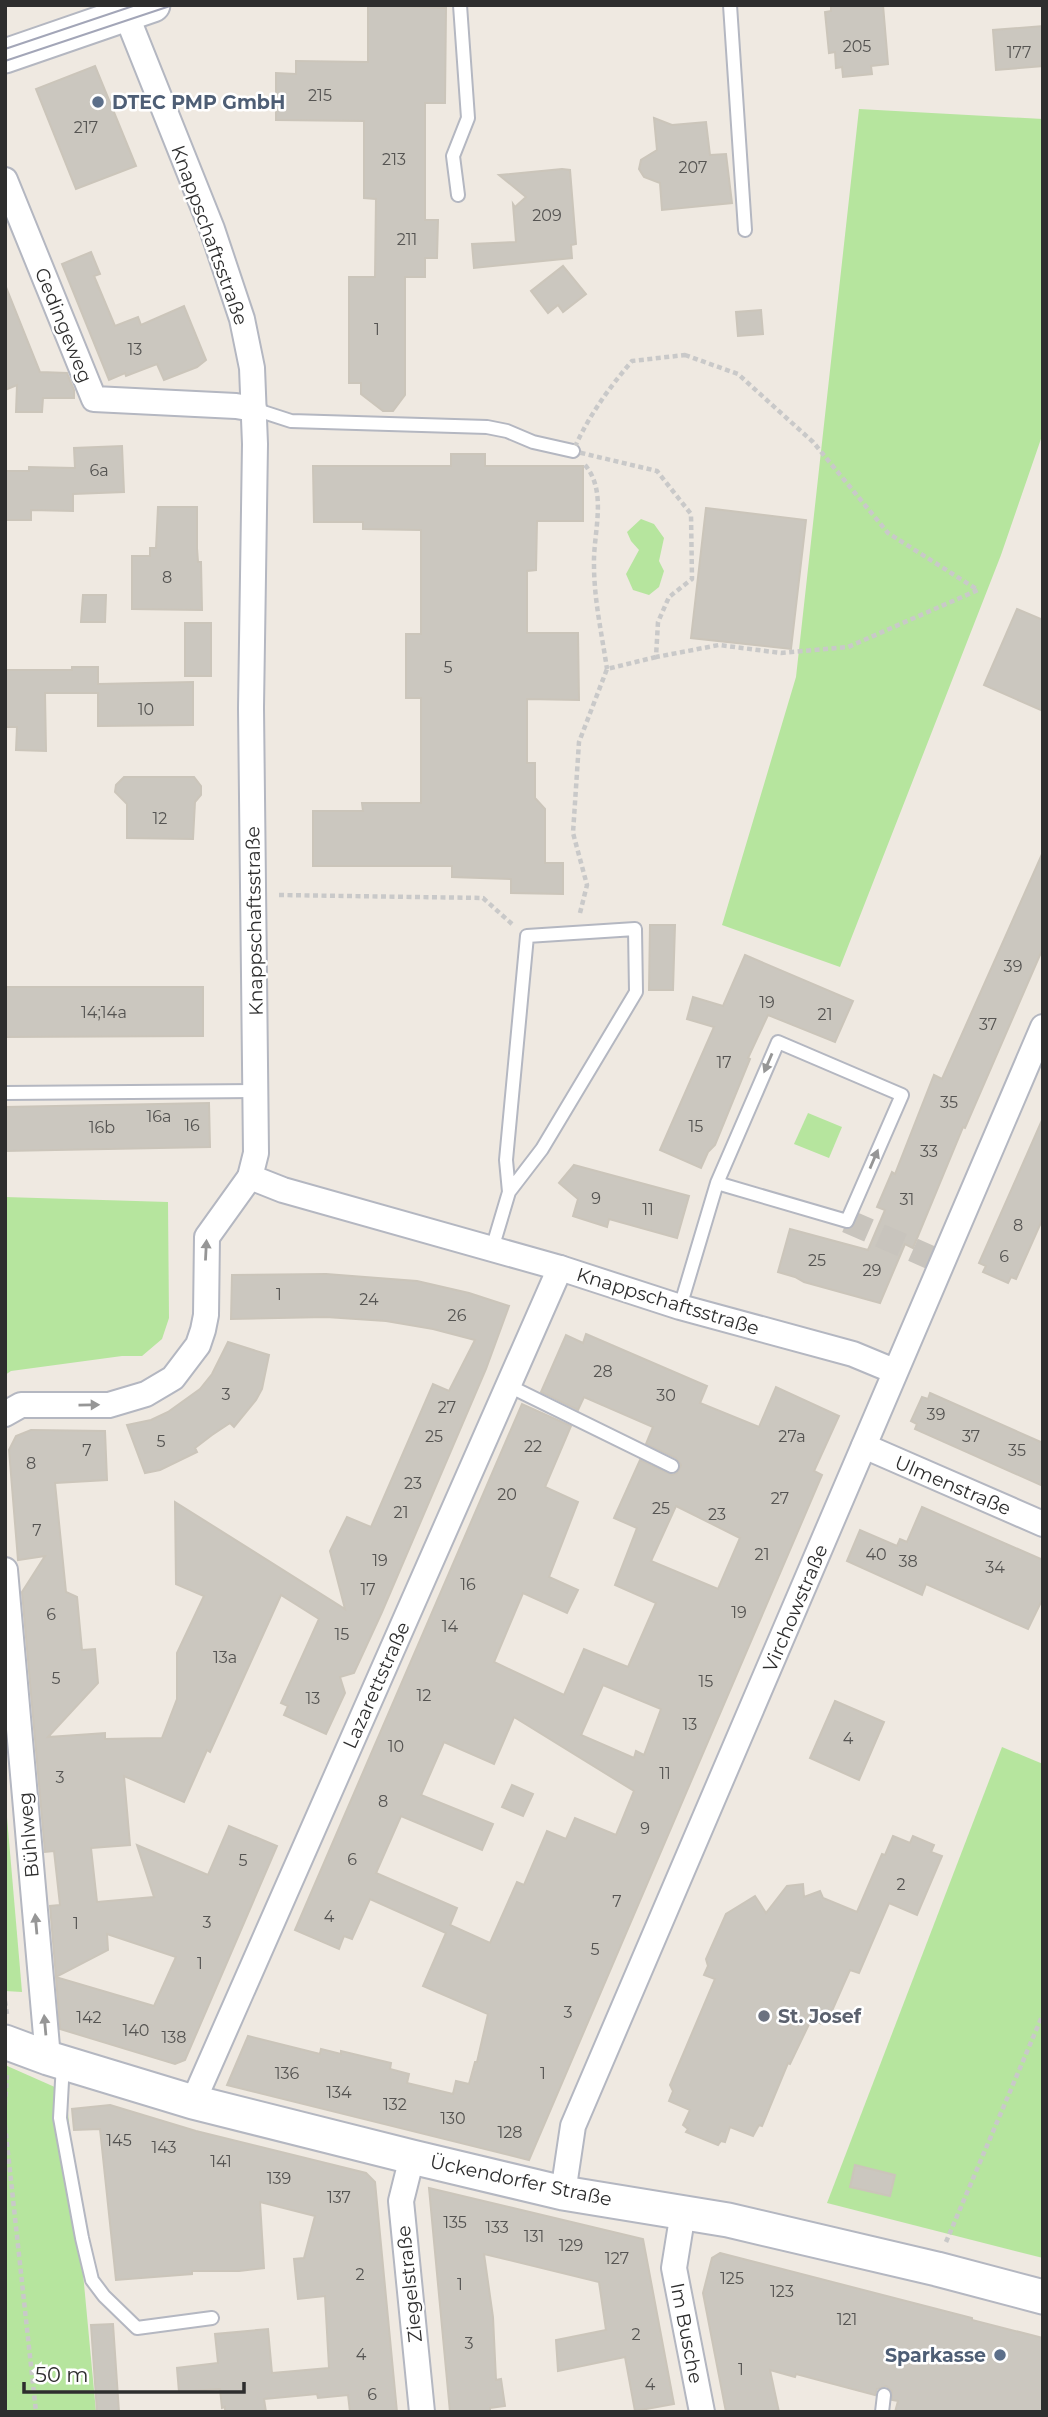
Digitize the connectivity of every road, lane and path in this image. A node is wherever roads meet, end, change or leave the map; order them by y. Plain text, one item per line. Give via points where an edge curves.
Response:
1 (460, 5) edge
2 (730, 5) edge
3 (139, 10) edge
4 (5, 56) edge
5 (5, 180) edge
6 (458, 195) dead end
7 (746, 230) dead end
8 (254, 409) junction
9 (573, 451) junction
10 (656, 657) junction
11 (607, 669) junction
12 (253, 895) junction
13 (578, 922) dead end
14 (527, 936) junction
15 (1043, 1027) edge
16 (256, 1091) junction
17 (5, 1093) edge
18 (250, 1177) junction
19 (717, 1183) junction
20 (509, 1192) junction
21 (492, 1249) junction
22 (560, 1268) junction
23 (680, 1307) junction
24 (894, 1371) junction
25 (507, 1385) junction
26 (13, 1410) edge
27 (864, 1446) junction
28 (672, 1466) dead end
29 (1043, 1524) edge
30 (5, 1570) edge
31 (1043, 2014) edge
32 (5, 2042) edge
33 (56, 2060) junction
34 (193, 2102) junction
35 (5, 2125) edge
36 (412, 2157) junction
37 (563, 2193) junction
38 (683, 2212) junction
39 (937, 2269) junction
40 (1043, 2297) edge
41 (212, 2318) dead end
42 (884, 2395) dead end
43 (36, 2412) edge
44 (422, 2412) edge
45 (702, 2412) edge
46 (882, 2412) edge

1 - 6 lane via 468,118 453,156
2 - 7 lane
3 - 4 main road
3 - 8 street, Knappschaftsstraße via 242,319 253,368
5 - 8 street, Gedingeweg via 94,399
8 - 9 lane via 291,421 487,427
8 - 12 street, Knappschaftsstraße
9 - 10 path via 657,471 691,514 692,579 669,597 658,622
9 - 10 path via 607,390 632,361 685,355 738,374 813,442 888,533 978,590 848,647 782,653 719,645
9 - 11 path via 594,475 598,505 594,565
10 - 11 path
11 - 13 path via 579,742 573,833 587,885
12 - 14 path via 483,898
12 - 16 street, Knappschaftsstraße
14 - 20 lane via 506,1160
14 - 20 lane via 635,929 636,992 542,1149
15 - 24 street, Virchowstraße
16 - 17 lane
16 - 18 street, Knappschaftsstraße via 256,1153
18 - 21 street, Knappschaftsstraße
26 -> 18 street via 109,1405 146,1394 173,1378 198,1345 203,1330 207,1237
19 -> 19 lane via 847,1222 902,1095 778,1042
19 - 23 lane
20 - 21 lane
21 - 22 street, Knappschaftsstraße
22 - 23 street, Knappschaftsstraße
22 - 25 street, Lazarettstraße
23 - 24 street, Knappschaftsstraße via 853,1354
24 - 27 street, Virchowstraße
25 - 28 lane
25 - 34 street, Lazarettstraße
27 - 29 street, Ulmenstraße
27 - 37 street, Virchowstraße via 573,2126
33 -> 30 street, Bühlweg
31 - 39 path
32 - 33 main road, Ückendorfer Straße
33 - 34 main road, Ückendorfer Straße
33 - 41 lane via 60,2118 92,2280 137,2328
34 - 36 main road, Ückendorfer Straße
35 - 43 path
36 - 37 main road, Ückendorfer Straße
36 - 44 street, Ziegelstraße via 401,2201
37 - 38 main road, Ückendorfer Straße
38 - 39 main road, Ückendorfer Straße
38 - 45 street, Im Busche via 674,2268
39 - 40 main road, Ückendorfer Straße
42 - 46 lane

